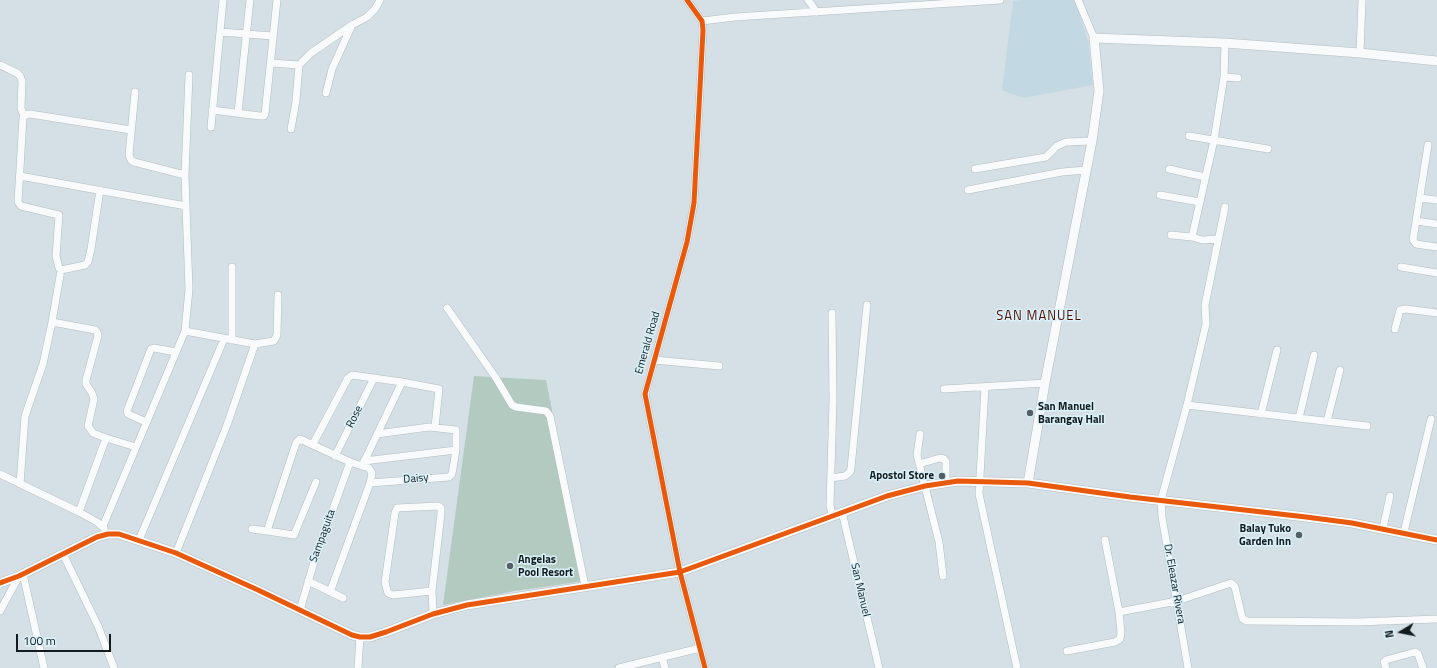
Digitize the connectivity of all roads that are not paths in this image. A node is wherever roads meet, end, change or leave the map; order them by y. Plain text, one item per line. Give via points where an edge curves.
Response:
1 (223, 0) edge
2 (250, 0) edge
3 (277, 0) edge
4 (380, 0) edge
5 (687, 0) edge
6 (808, 0) edge
7 (899, 0) edge
8 (1000, 0) edge
9 (1078, 0) edge
10 (1362, 0) edge
11 (982, 1) edge
12 (904, 6) junction
13 (817, 12) junction
14 (702, 21) junction
15 (352, 24) junction
16 (220, 32) junction
17 (247, 35) junction
18 (273, 36) junction
19 (1094, 38) junction
20 (1225, 43) junction
21 (1360, 53) junction
22 (1437, 61) edge
23 (271, 63) junction
24 (0, 65) edge
25 (299, 65) junction
26 (189, 75) dead end
27 (1224, 76) junction
28 (1238, 78) dead end
29 (136, 92) dead end
30 (326, 93) dead end
31 (212, 110) junction
32 (238, 113) junction
33 (24, 116) junction
34 (211, 126) dead end
35 (291, 129) dead end
36 (131, 130) junction
37 (1189, 136) dead end
38 (1214, 140) junction
39 (1092, 141) junction
40 (1428, 145) dead end
41 (1268, 149) dead end
42 (975, 169) dead end
43 (1169, 169) dead end
44 (1086, 170) junction
45 (185, 175) junction
46 (20, 176) junction
47 (1205, 177) junction
48 (100, 190) junction
49 (968, 190) dead end
50 (1160, 195) dead end
51 (1420, 198) junction
52 (1437, 200) edge
53 (1200, 202) junction
54 (186, 206) junction
55 (1225, 207) dead end
56 (1416, 221) junction
57 (1437, 224) edge
58 (1171, 235) dead end
59 (1192, 237) junction
60 (1218, 239) junction
61 (1437, 247) edge
62 (232, 267) dead end
63 (1401, 267) dead end
64 (61, 270) junction
65 (1437, 272) edge
66 (278, 295) dead end
67 (867, 305) dead end
68 (447, 308) dead end
69 (832, 313) dead end
70 (1437, 313) edge
71 (52, 322) junction
72 (1396, 329) dead end
73 (185, 331) junction
74 (224, 339) junction
75 (232, 340) junction
76 (255, 344) junction
77 (1277, 350) dead end
78 (176, 352) junction
79 (1314, 355) dead end
80 (654, 360) junction
81 (719, 366) dead end
82 (1340, 370) dead end
83 (374, 378) junction
84 (402, 382) junction
85 (1045, 384) junction
86 (984, 387) junction
87 (944, 389) dead end
88 (1187, 405) junction
89 (1261, 414) junction
90 (1299, 418) junction
91 (1431, 419) dead end
92 (146, 422) junction
93 (1327, 422) junction
94 (1367, 426) dead end
95 (435, 427) junction
96 (377, 434) junction
97 (920, 434) dead end
98 (106, 438) junction
99 (313, 444) junction
100 (136, 447) junction
101 (456, 450) junction
102 (336, 456) junction
103 (350, 462) junction
104 (363, 463) junction
105 (919, 464) junction
106 (0, 474) edge
107 (831, 478) junction
108 (979, 480) junction
109 (316, 482) dead end
110 (946, 482) junction
111 (370, 483) junction
112 (1028, 483) junction
113 (20, 484) junction
114 (925, 486) junction
115 (1390, 496) dead end
116 (1161, 500) junction
117 (80, 512) junction
118 (842, 512) junction
119 (832, 515) junction
120 (1383, 528) junction
121 (252, 529) dead end
122 (105, 530) junction
123 (267, 531) junction
124 (1404, 532) junction
125 (138, 540) junction
126 (1105, 540) dead end
127 (1437, 540) edge
128 (176, 553) junction
129 (64, 554) junction
130 (680, 572) junction
131 (21, 575) junction
132 (943, 576) dead end
133 (308, 581) junction
134 (0, 583) edge
135 (585, 586) junction
136 (432, 591) junction
137 (330, 592) junction
138 (343, 598) dead end
139 (1177, 600) junction
140 (300, 610) junction
141 (0, 611) edge
142 (1118, 612) junction
143 (433, 614) junction
144 (1437, 619) edge
145 (360, 637) junction
146 (700, 648) junction
147 (1067, 651) dead end
148 (662, 658) junction
149 (629, 667) edge
150 (44, 668) edge
151 (114, 668) edge
152 (358, 668) edge
153 (619, 668) edge
154 (665, 668) edge
155 (705, 668) edge
156 (879, 668) edge
157 (1016, 668) edge
158 (1188, 668) edge
159 (1386, 668) edge
160 (1423, 668) edge

1 - 16 street
2 - 17 street
3 - 18 street
4 - 15 street via 367,17
5 - 14 street
6 - 13 street
7 - 12 street
8 - 11 street
9 - 19 street
10 - 21 street
11 - 12 street
12 - 13 street
13 - 14 street
14 - 80 street, Emerald Road via 692,219
15 - 25 street via 311,53
15 - 30 street via 332,69
16 - 17 street
16 - 31 street
17 - 18 street
17 - 32 street
18 - 23 street
19 - 20 street
19 - 39 street via 1099,91
20 - 21 street
20 - 27 street
21 - 22 street
23 - 25 street
23 - 32 street via 264,116
24 - 33 street via 20,76
25 - 35 street
26 - 45 street
27 - 28 street
27 - 38 street
29 - 36 street
31 - 32 street
31 - 34 street
33 - 36 street via 30,114
33 - 46 street
36 - 45 street via 131,160
37 - 38 street
38 - 41 street
38 - 47 street
39 - 42 street via 1066,142 1057,146 1046,157
39 - 44 street
40 - 51 street
43 - 47 street
44 - 49 street via 1062,172
44 - 85 street
45 - 54 street
46 - 48 street
46 - 64 street via 19,204 59,215 56,261
47 - 53 street
48 - 54 street
48 - 64 street via 88,262 85,265
50 - 53 street
51 - 52 street
51 - 56 street
53 - 59 street
54 - 73 street via 189,289
55 - 60 street, Dr. Eleazar Rivera
56 - 57 street
56 - 61 street via 1413,240 1416,244
58 - 59 street
59 - 60 street via 1202,240
60 - 88 street, Dr. Eleazar Rivera via 1205,305 1206,324
62 - 75 street
63 - 65 street
64 - 71 street
66 - 76 street via 276,339
67 - 107 street via 851,468 845,476
68 - 135 street via 512,405 546,411 550,416
69 - 107 street
70 - 72 street via 1400,310
71 - 98 street via 97,332 86,380 94,399 88,426 93,433
71 - 113 street via 25,416
73 - 74 street
73 - 78 street
74 - 75 street
74 - 125 street
75 - 76 street
76 - 128 street via 227,425
77 - 89 street
78 - 92 street
78 - 92 street via 151,349 127,411 128,414
79 - 90 street
80 - 81 street
80 - 130 street, Emerald Road via 646,389 646,399
82 - 93 street
83 - 84 street
83 - 99 street via 348,378
83 - 102 street, Rose
84 - 95 street via 439,389
84 - 96 street
85 - 86 street
85 - 112 street
86 - 87 street
86 - 108 street
88 - 89 street
88 - 116 street, Dr. Eleazar Rivera
89 - 90 street
90 - 93 street
91 - 124 street
92 - 100 street
93 - 94 street
95 - 96 street, Daisy
95 - 101 street, Daisy via 456,430
96 - 104 street
97 - 105 street via 917,451
98 - 100 street
98 - 117 street
99 - 102 street
99 - 123 street via 300,439 296,443
100 - 122 street
101 - 104 street
101 - 111 street, Daisy via 452,474 449,476
102 - 103 street
103 - 104 street
103 - 133 street, Sampaguita
104 - 111 street via 371,469
105 - 110 street via 944,459
105 - 114 street
106 - 113 street
107 - 119 street
108 - 110 street
108 - 112 street
108 - 157 street via 980,501
109 - 123 street via 294,535
110 - 114 street
111 - 137 street
112 - 116 street
113 - 117 street
114 - 118 street
114 - 132 street via 940,542
115 - 120 street
116 - 120 street via 1306,516
116 - 139 street, Dr. Eleazar Rivera
117 - 122 street
118 - 119 street
118 - 156 street, San Manuel
119 - 130 street
120 - 124 street
121 - 123 street
122 - 125 street
122 - 129 street
124 - 127 street
125 - 128 street
126 - 142 street
128 - 140 street
129 - 131 street
129 - 151 street via 98,626
130 - 135 street
130 - 146 street, Emerald Road
131 - 134 street
131 - 141 street
131 - 150 street
133 - 137 street
133 - 140 street, Sampaguita
135 - 143 street via 467,605
136 - 136 street via 441,508 397,508 385,582 388,593 393,595
136 - 143 street
137 - 138 street
139 - 142 street
139 - 144 street via 1230,583 1235,587 1243,620 1247,621 1358,622
139 - 158 street, Dr. Eleazar Rivera
140 - 145 street
142 - 147 street via 1120,639
143 - 145 street via 386,632
145 - 152 street
146 - 148 street
146 - 155 street, Emerald Road
148 - 149 street
148 - 154 street
149 - 153 street
159 - 160 street via 1386,660 1415,652

